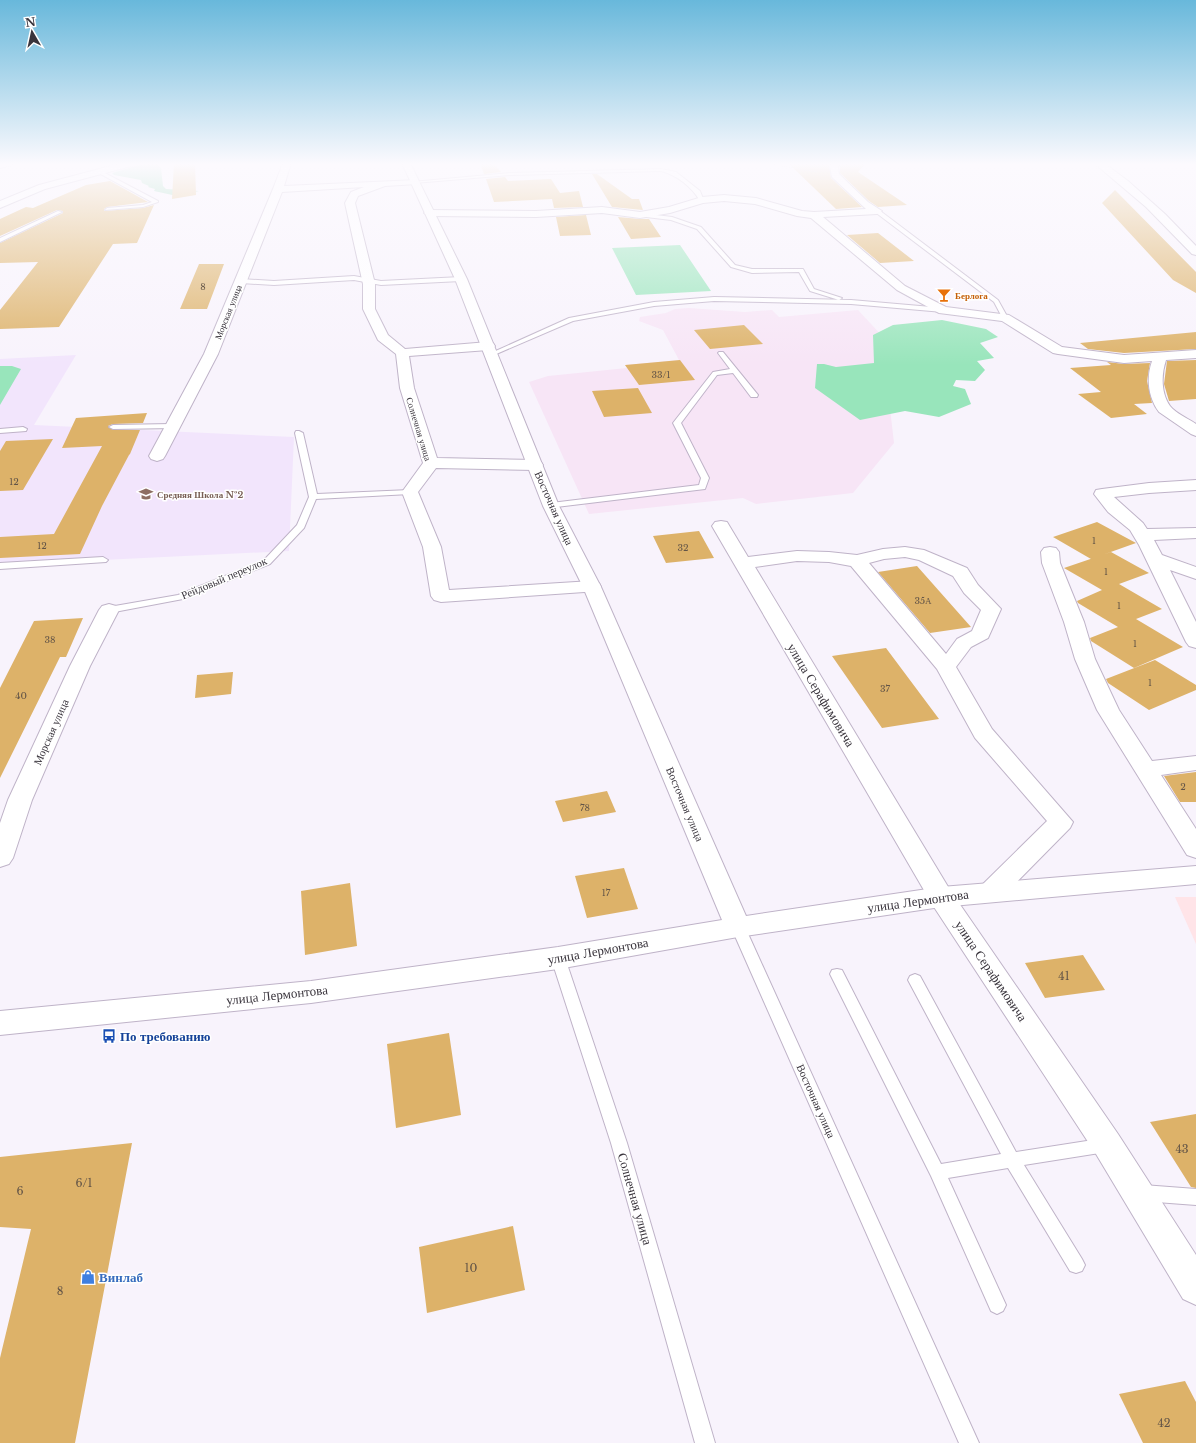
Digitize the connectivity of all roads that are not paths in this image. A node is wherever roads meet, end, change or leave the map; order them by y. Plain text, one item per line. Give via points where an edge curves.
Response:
1 (21, 230) edge
2 (261, 230) edge
3 (356, 230) edge
4 (437, 230) edge
5 (701, 230) edge
6 (832, 230) edge
7 (903, 230) edge
8 (1175, 230) edge
9 (0, 240) edge
10 (1196, 252) edge
11 (461, 279) junction
12 (368, 280) junction
13 (240, 281) junction
14 (851, 302) junction
15 (943, 310) junction
16 (1005, 318) junction
17 (490, 350) junction
18 (721, 353) dead end
19 (402, 354) junction
20 (1196, 354) edge
21 (1160, 357) junction
22 (736, 371) junction
23 (754, 395) dead end
24 (172, 426) junction
25 (113, 427) dead end
26 (23, 429) dead end
27 (1196, 430) edge
28 (0, 431) edge
29 (299, 433) dead end
30 (157, 456) dead end
31 (431, 463) junction
32 (535, 465) junction
33 (1196, 485) edge
34 (410, 492) junction
35 (313, 497) junction
36 (551, 506) junction
37 (721, 526) dead end
38 (1196, 533) edge
39 (1142, 535) junction
40 (1050, 552) dead end
41 (1155, 559) junction
42 (103, 560) dead end
43 (857, 561) junction
44 (743, 563) junction
45 (0, 566) edge
46 (1196, 573) edge
47 (592, 587) junction
48 (109, 610) joint
49 (1196, 642) edge
50 (946, 667) junction
51 (1196, 763) edge
52 (1146, 769) junction
53 (1196, 849) edge
54 (0, 858) edge
55 (1196, 874) edge
56 (991, 892) junction
57 (941, 897) junction
58 (738, 927) junction
59 (558, 958) junction
60 (837, 974) dead end
61 (915, 980) dead end
62 (0, 1024) edge
63 (1106, 1144) junction
64 (1012, 1160) junction
65 (937, 1172) junction
66 (1137, 1193) junction
67 (1196, 1197) edge
68 (1076, 1265) dead end
69 (1196, 1287) edge
70 (997, 1305) dead end
71 (705, 1443) edge
72 (969, 1443) edge

1 - 9 lane
2 - 13 street, Морская улица
3 - 12 street
4 - 11 street, Восточная улица
5 - 14 lane via 733,266 752,270 801,270 812,290
6 - 15 street via 901,288
7 - 16 lane via 996,301
8 - 10 street
11 - 12 lane via 381,283
11 - 17 street, Восточная улица
12 - 13 lane via 354,278 274,283
12 - 19 street via 369,308 383,337
13 - 24 street, Морская улица via 211,354
14 - 15 lane
14 - 17 lane via 714,299 654,304 571,319
15 - 16 street
16 - 21 street via 1058,350 1124,360
17 - 19 street
17 - 32 street, Восточная улица
18 - 22 lane
19 - 31 street, Солнечная улица via 407,388
20 - 21 street
21 - 27 street via 1156,370 1156,390 1164,409
22 - 23 lane
22 - 36 lane via 715,373 677,423 705,478 702,487
24 - 25 lane
24 - 30 street, Морская улица
26 - 28 lane
29 - 35 lane
31 - 32 street
31 - 34 street, Солнечная улица
32 - 36 street, Восточная улица
33 - 39 street via 1102,494 1137,527
34 - 35 lane
34 - 47 street via 432,546 441,596
35 - 48 lane, Рейдовый переулок via 301,526 267,562 180,597
36 - 47 street, Восточная улица
37 - 44 street, улица Серафимовича
38 - 39 street
39 - 41 street
40 - 52 street via 1051,563 1085,659 1108,710
41 - 46 street
41 - 49 street
42 - 45 lane
43 - 44 street via 797,556
43 - 50 street
43 - 50 street via 883,554 905,552 924,555 960,572 971,589 991,609 981,634 964,642
44 - 57 street, улица Серафимовича
47 - 58 street, Восточная улица
48 - 54 street, Морская улица via 80,666 20,800
50 - 56 street via 983,733 1061,822
51 - 52 street
52 - 53 street
55 - 56 street, улица Лермонтова
56 - 57 street, улица Лермонтова
57 - 58 street, улица Лермонтова
57 - 63 street, улица Серафимовича
58 - 59 street, улица Лермонтова
58 - 72 lane, Восточная улица
59 - 62 street, улица Лермонтова via 311,992
59 - 71 lane, Солнечная улица via 619,1143
60 - 65 lane
61 - 64 lane
63 - 64 lane
63 - 66 street, улица Серафимовича
64 - 65 lane
64 - 68 lane
65 - 70 lane
66 - 67 lane
66 - 69 street, улица Серафимовича

